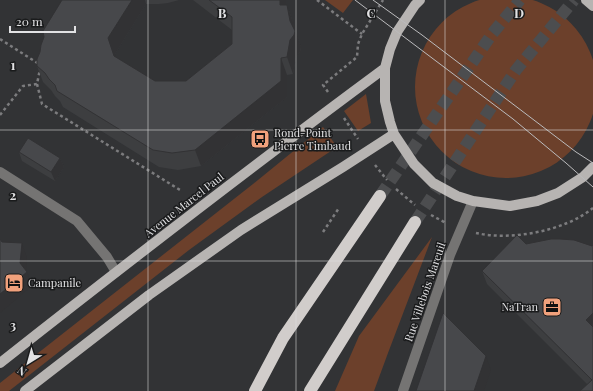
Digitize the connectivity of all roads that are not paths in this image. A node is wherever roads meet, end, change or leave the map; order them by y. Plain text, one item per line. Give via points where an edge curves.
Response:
1 (586, 0) edge
2 (415, 2) edge
3 (593, 6) edge
4 (385, 68) junction
5 (394, 134) junction
6 (0, 172) edge
7 (591, 173) edge
8 (380, 196) tunnel mouth
9 (472, 201) junction
10 (415, 222) tunnel mouth
11 (116, 272) junction
12 (0, 364) edge
13 (25, 391) edge
14 (255, 391) edge
15 (310, 391) edge
16 (403, 391) edge

1 - 3 main road
2 - 4 main road via 397,32
4 - 5 main road via 385,101
4 - 11 main road, Avenue Marcel Paul
5 - 9 main road via 414,164 433,183
5 - 13 main road via 240,230 149,295
6 - 11 street via 77,221
7 - 9 main road via 558,193 537,201 510,206
8 - 14 highway via 283,338
9 - 16 street, Rue Villebois Mareuil via 450,255
10 - 15 highway
11 - 12 main road, Avenue Marcel Paul

